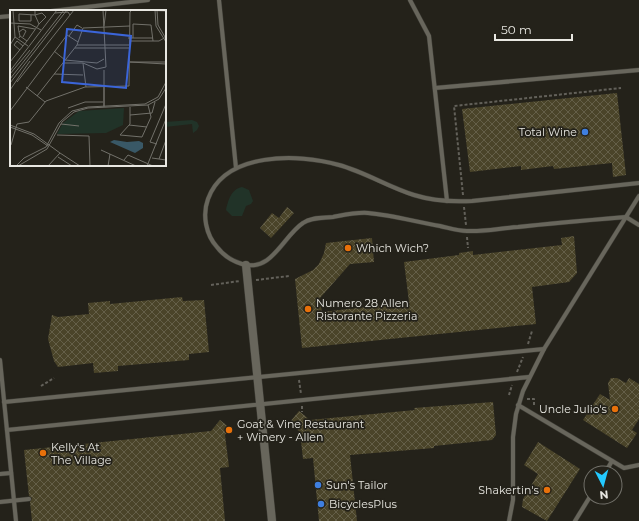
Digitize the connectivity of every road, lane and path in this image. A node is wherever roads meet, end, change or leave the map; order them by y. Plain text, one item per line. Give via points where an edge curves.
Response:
1 (148, 0) edge
2 (219, 0) edge
3 (410, 0) edge
4 (61, 10) edge
5 (10, 16) edge
6 (0, 17) edge
7 (639, 70) edge
8 (435, 88) junction
9 (621, 88) dead end
10 (236, 168) junction
11 (639, 184) edge
12 (639, 196) edge
13 (448, 201) junction
14 (464, 202) junction
15 (626, 217) junction
16 (639, 225) edge
17 (467, 231) junction
18 (468, 248) dead end
19 (246, 265) junction
20 (532, 331) dead end
21 (544, 349) junction
22 (525, 350) junction
23 (0, 360) edge
24 (299, 373) junction
25 (257, 377) junction
26 (529, 377) junction
27 (54, 378) dead end
28 (515, 378) junction
29 (41, 386) dead end
30 (509, 395) dead end
31 (301, 400) junction
32 (4, 402) junction
33 (260, 404) junction
34 (518, 405) junction
35 (302, 412) dead end
36 (7, 430) junction
37 (612, 461) junction
38 (610, 465) edge
39 (639, 465) edge
40 (11, 473) junction
41 (0, 474) edge
42 (29, 499) dead end
43 (14, 501) junction
44 (0, 502) edge
45 (585, 505) edge
46 (16, 521) edge
47 (272, 521) edge
48 (509, 521) edge
49 (575, 521) edge

1 - 4 lane
2 - 10 lane
3 - 8 lane via 429,36
5 - 6 lane
7 - 8 lane
8 - 13 lane
9 - 14 path via 454,106
10 - 13 lane via 253,162 276,159 336,164 362,172 405,192
10 - 19 lane via 224,175 214,187 208,199 205,216 210,238 217,247 226,256
11 - 14 lane
12 - 15 lane
13 - 14 lane
14 - 17 path
15 - 16 lane
15 - 17 lane
15 - 21 lane
17 - 18 path
17 - 19 lane via 366,213 314,219 298,227 269,260 256,265
19 - 25 street
20 - 22 path
21 - 22 lane
21 - 26 lane
22 - 24 lane
22 - 28 path
23 - 32 lane
24 - 25 lane
24 - 31 path
25 - 32 lane
25 - 33 street
26 - 28 lane
26 - 34 lane
27 - 29 path
28 - 30 path
28 - 31 lane
31 - 33 lane
31 - 35 path
32 - 36 lane
33 - 36 lane
33 - 47 street
34 - 37 lane
34 - 48 lane via 513,437 514,489
36 - 40 lane
37 - 38 lane
37 - 39 lane via 624,468
40 - 41 lane
40 - 43 lane
42 - 43 lane
43 - 44 lane
43 - 46 lane
45 - 49 lane

